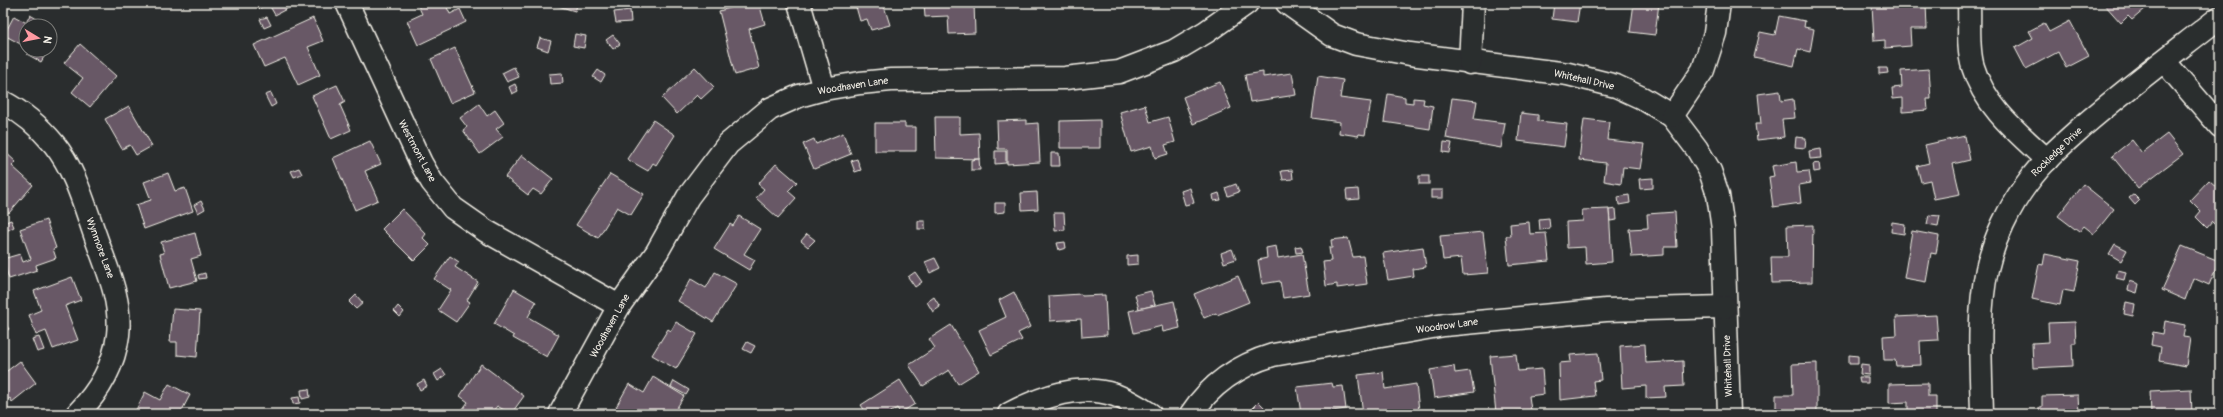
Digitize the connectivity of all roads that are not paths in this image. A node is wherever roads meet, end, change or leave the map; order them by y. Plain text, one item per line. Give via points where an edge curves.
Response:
1 (348, 3) edge
2 (799, 3) edge
3 (1247, 3) edge
4 (1287, 3) edge
5 (1473, 3) edge
6 (1719, 3) edge
7 (1969, 3) edge
8 (2220, 16) edge
9 (2164, 61) junction
10 (1470, 63) junction
11 (824, 89) junction
12 (3, 102) edge
13 (1672, 116) junction
14 (2220, 126) edge
15 (2047, 160) junction
16 (618, 306) junction
17 (1725, 307) junction
18 (77, 414) edge
19 (560, 414) edge
20 (1009, 414) edge
21 (1150, 414) edge
22 (1191, 414) edge
23 (1729, 414) edge
24 (1982, 414) edge

1 - 16 street, Westmont Lane via 421,162 432,182 453,208 486,231
2 - 11 street
3 - 11 street, Woodhaven Lane via 1185,45 1119,72 1065,78 891,80
4 - 10 street, Whitehall Drive via 1332,35 1356,44
5 - 10 street
6 - 13 street via 1713,40 1703,70
7 - 15 street via 1973,67 1980,82 2004,119
8 - 9 street, Rockledge Drive
9 - 14 street
9 - 15 street, Rockledge Drive via 2102,110
10 - 13 street, Whitehall Drive via 1568,74 1616,86
11 - 16 street, Woodhaven Lane via 799,96 770,109 728,144 688,197 657,252
12 - 18 street, Wynmore Lane via 35,122 67,164 113,283 118,310 118,333 114,353 92,399
13 - 17 street, Whitehall Drive via 1710,171 1718,195 1723,229
15 - 24 street, Rockledge Drive via 2017,198 2005,221 1987,269 1980,321
16 - 19 street, Woodhaven Lane
17 - 22 street, Woodrow Lane via 1606,310 1444,325 1273,356 1252,361 1233,373 1205,397
17 - 23 street, Whitehall Drive
20 - 21 street via 1045,397 1082,392 1115,395

